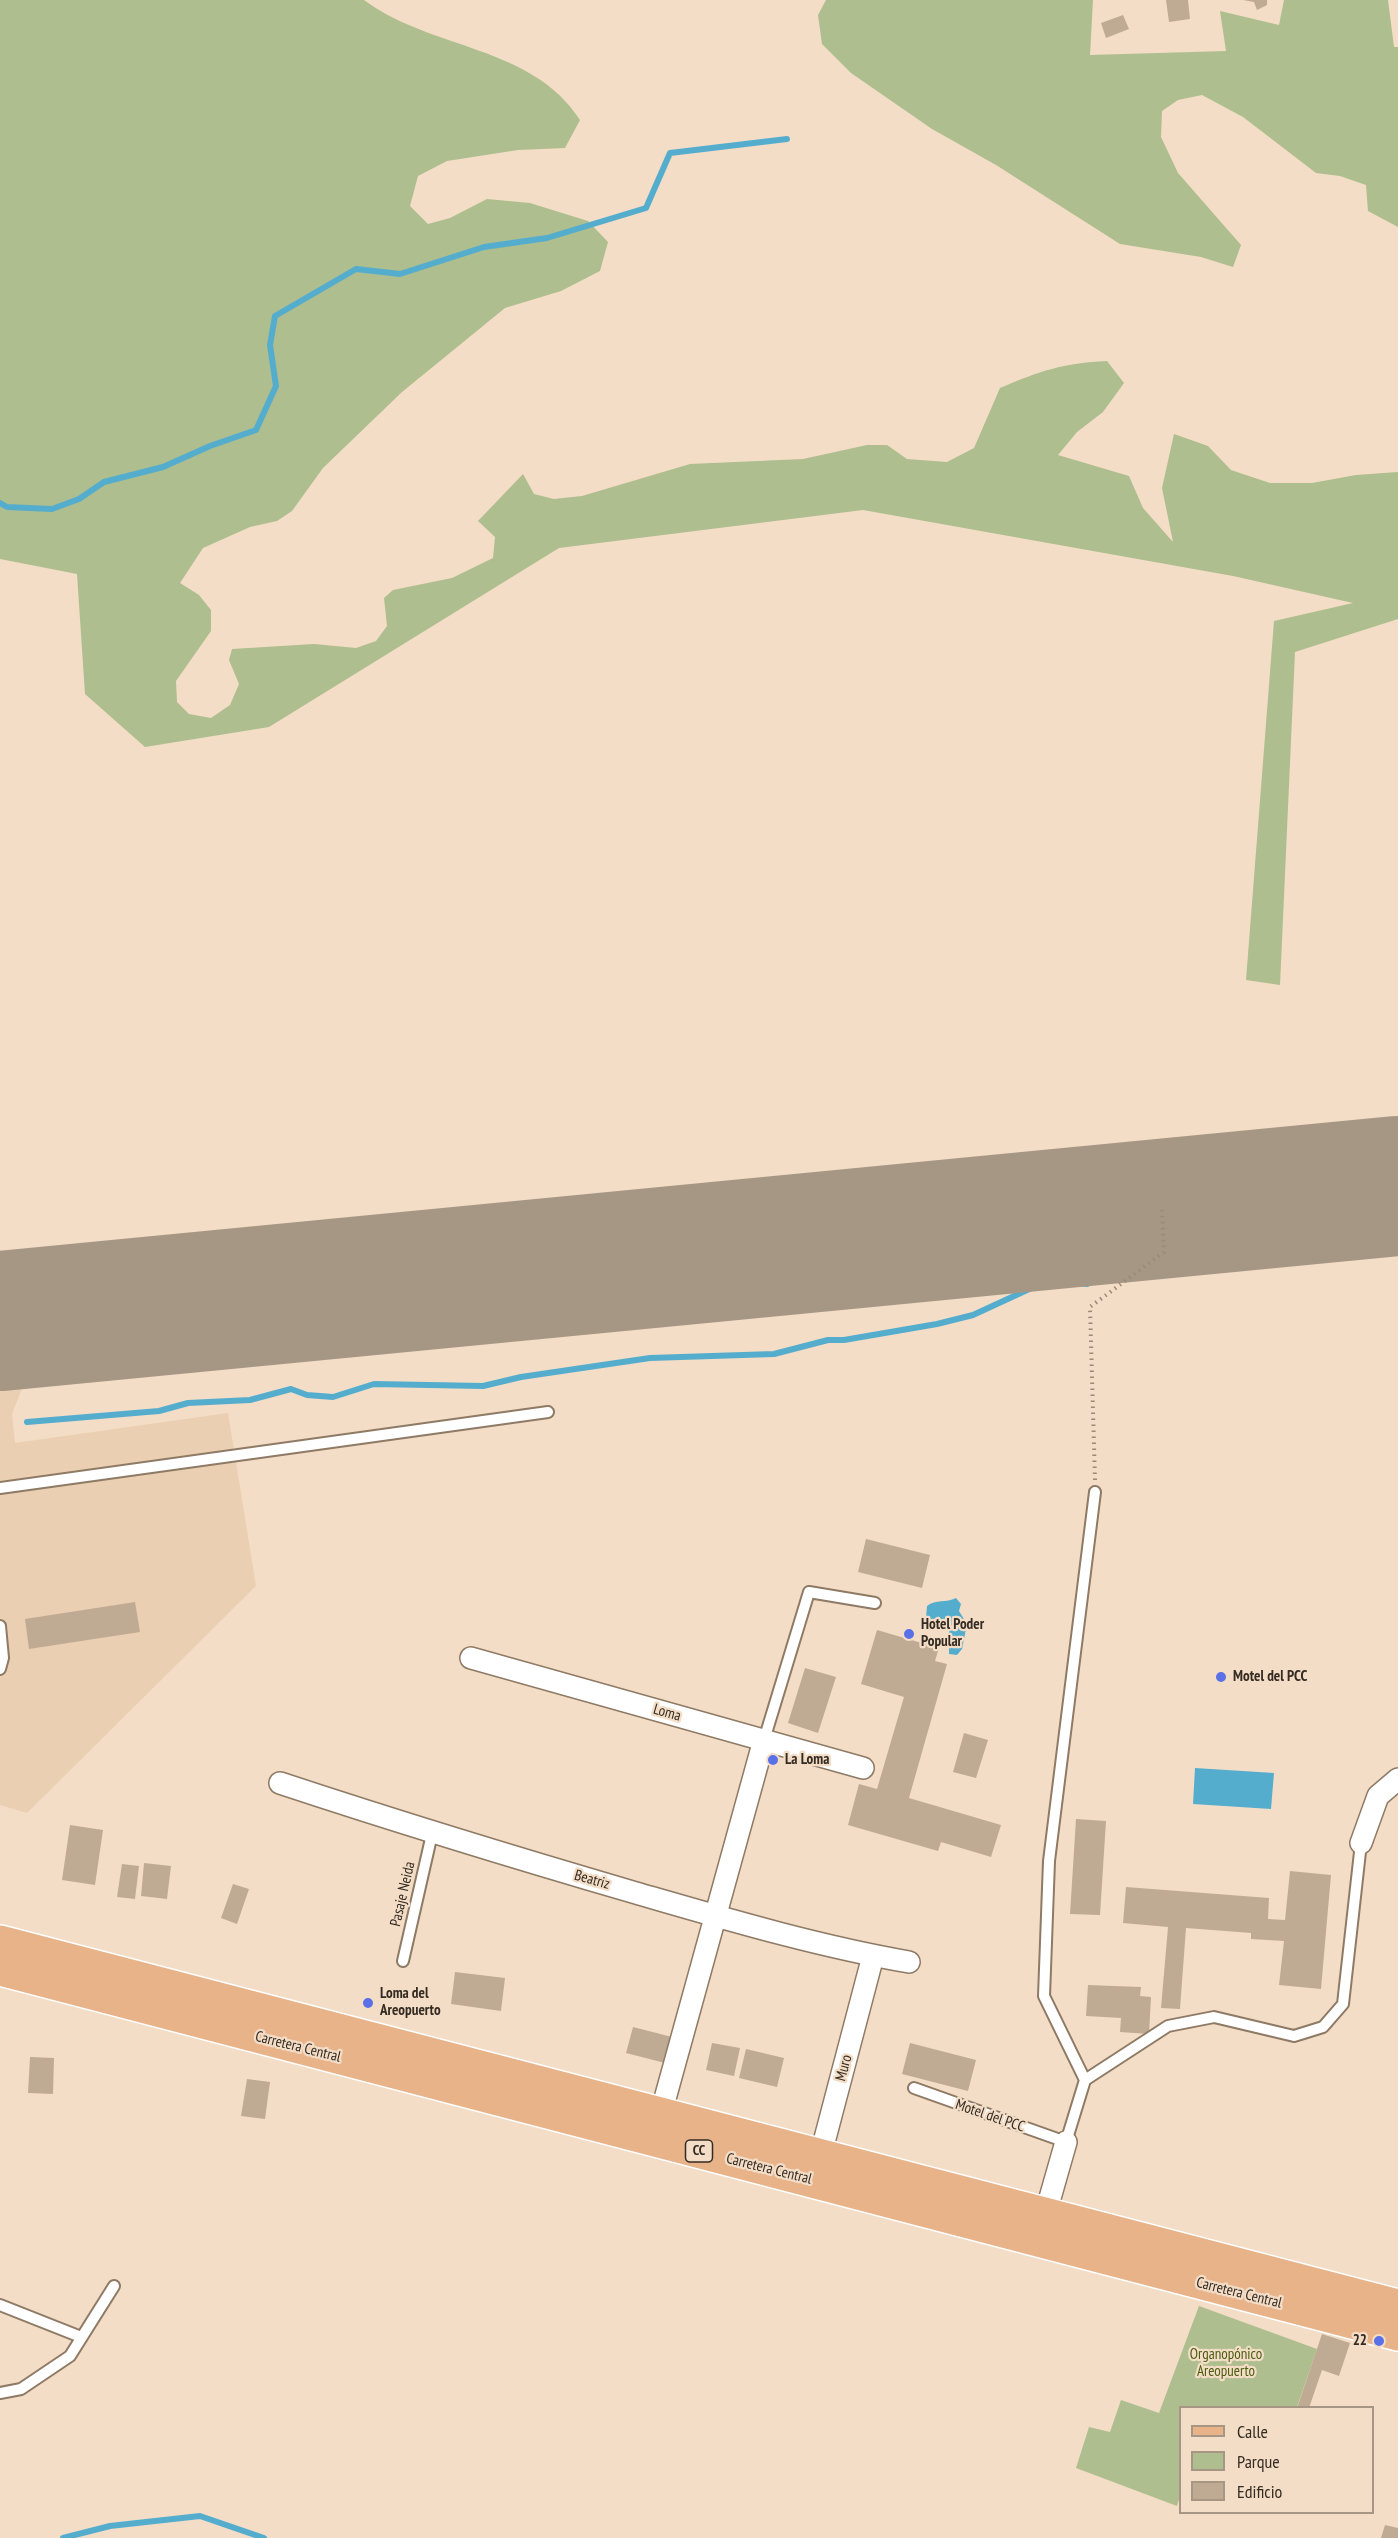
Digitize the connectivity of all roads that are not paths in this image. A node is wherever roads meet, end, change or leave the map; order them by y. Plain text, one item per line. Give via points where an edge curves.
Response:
1 (548, 1412) dead end
2 (0, 1488) edge
3 (1095, 1492) road end
4 (875, 1603) dead end
5 (0, 1626) edge
6 (471, 1658) dead end
7 (0, 1669) edge
8 (764, 1740) junction
9 (863, 1768) dead end
10 (1398, 1779) edge
11 (280, 1783) dead end
12 (432, 1834) junction
13 (1361, 1843) joint
14 (715, 1916) junction
15 (0, 1942) edge
16 (873, 1956) junction
17 (403, 1961) dead end
18 (909, 1962) dead end
19 (0, 1969) edge
20 (1085, 2080) junction
21 (914, 2088) dead end
22 (657, 2126) junction
23 (1066, 2142) junction
24 (817, 2168) junction
25 (1042, 2227) junction
26 (114, 2286) dead end
27 (0, 2305) edge
28 (1398, 2306) edge
29 (1398, 2334) edge
30 (81, 2337) junction
31 (0, 2393) edge

1 - 2 lane
3 - 20 lane via 1049,1861 1044,1996
4 - 8 lane via 808,1592
5 - 7 lane
6 - 8 street, Loma
8 - 9 street, Loma
8 - 14 street
10 - 13 street via 1378,1796
11 - 12 street, Beatriz
12 - 14 street, Beatriz
12 - 17 lane, Pasaje Neida
13 - 20 lane via 1343,2004 1323,2027 1294,2036 1214,2017 1168,2026
14 - 16 street, Beatriz
14 - 22 street
15 - 22 main road, Carretera Central / CC
16 - 18 street, Beatriz
16 - 24 street, Muro
19 - 22 main road, Carretera Central / CC
20 - 23 lane
21 - 23 lane, Motel del PCC
22 - 24 main road, Carretera Central / CC
23 - 25 street
24 - 25 main road, Carretera Central / CC
25 - 28 main road, Carretera Central / CC
25 - 29 main road, Carretera Central / CC
26 - 30 lane
27 - 30 lane
30 - 31 lane via 70,2356 21,2389

